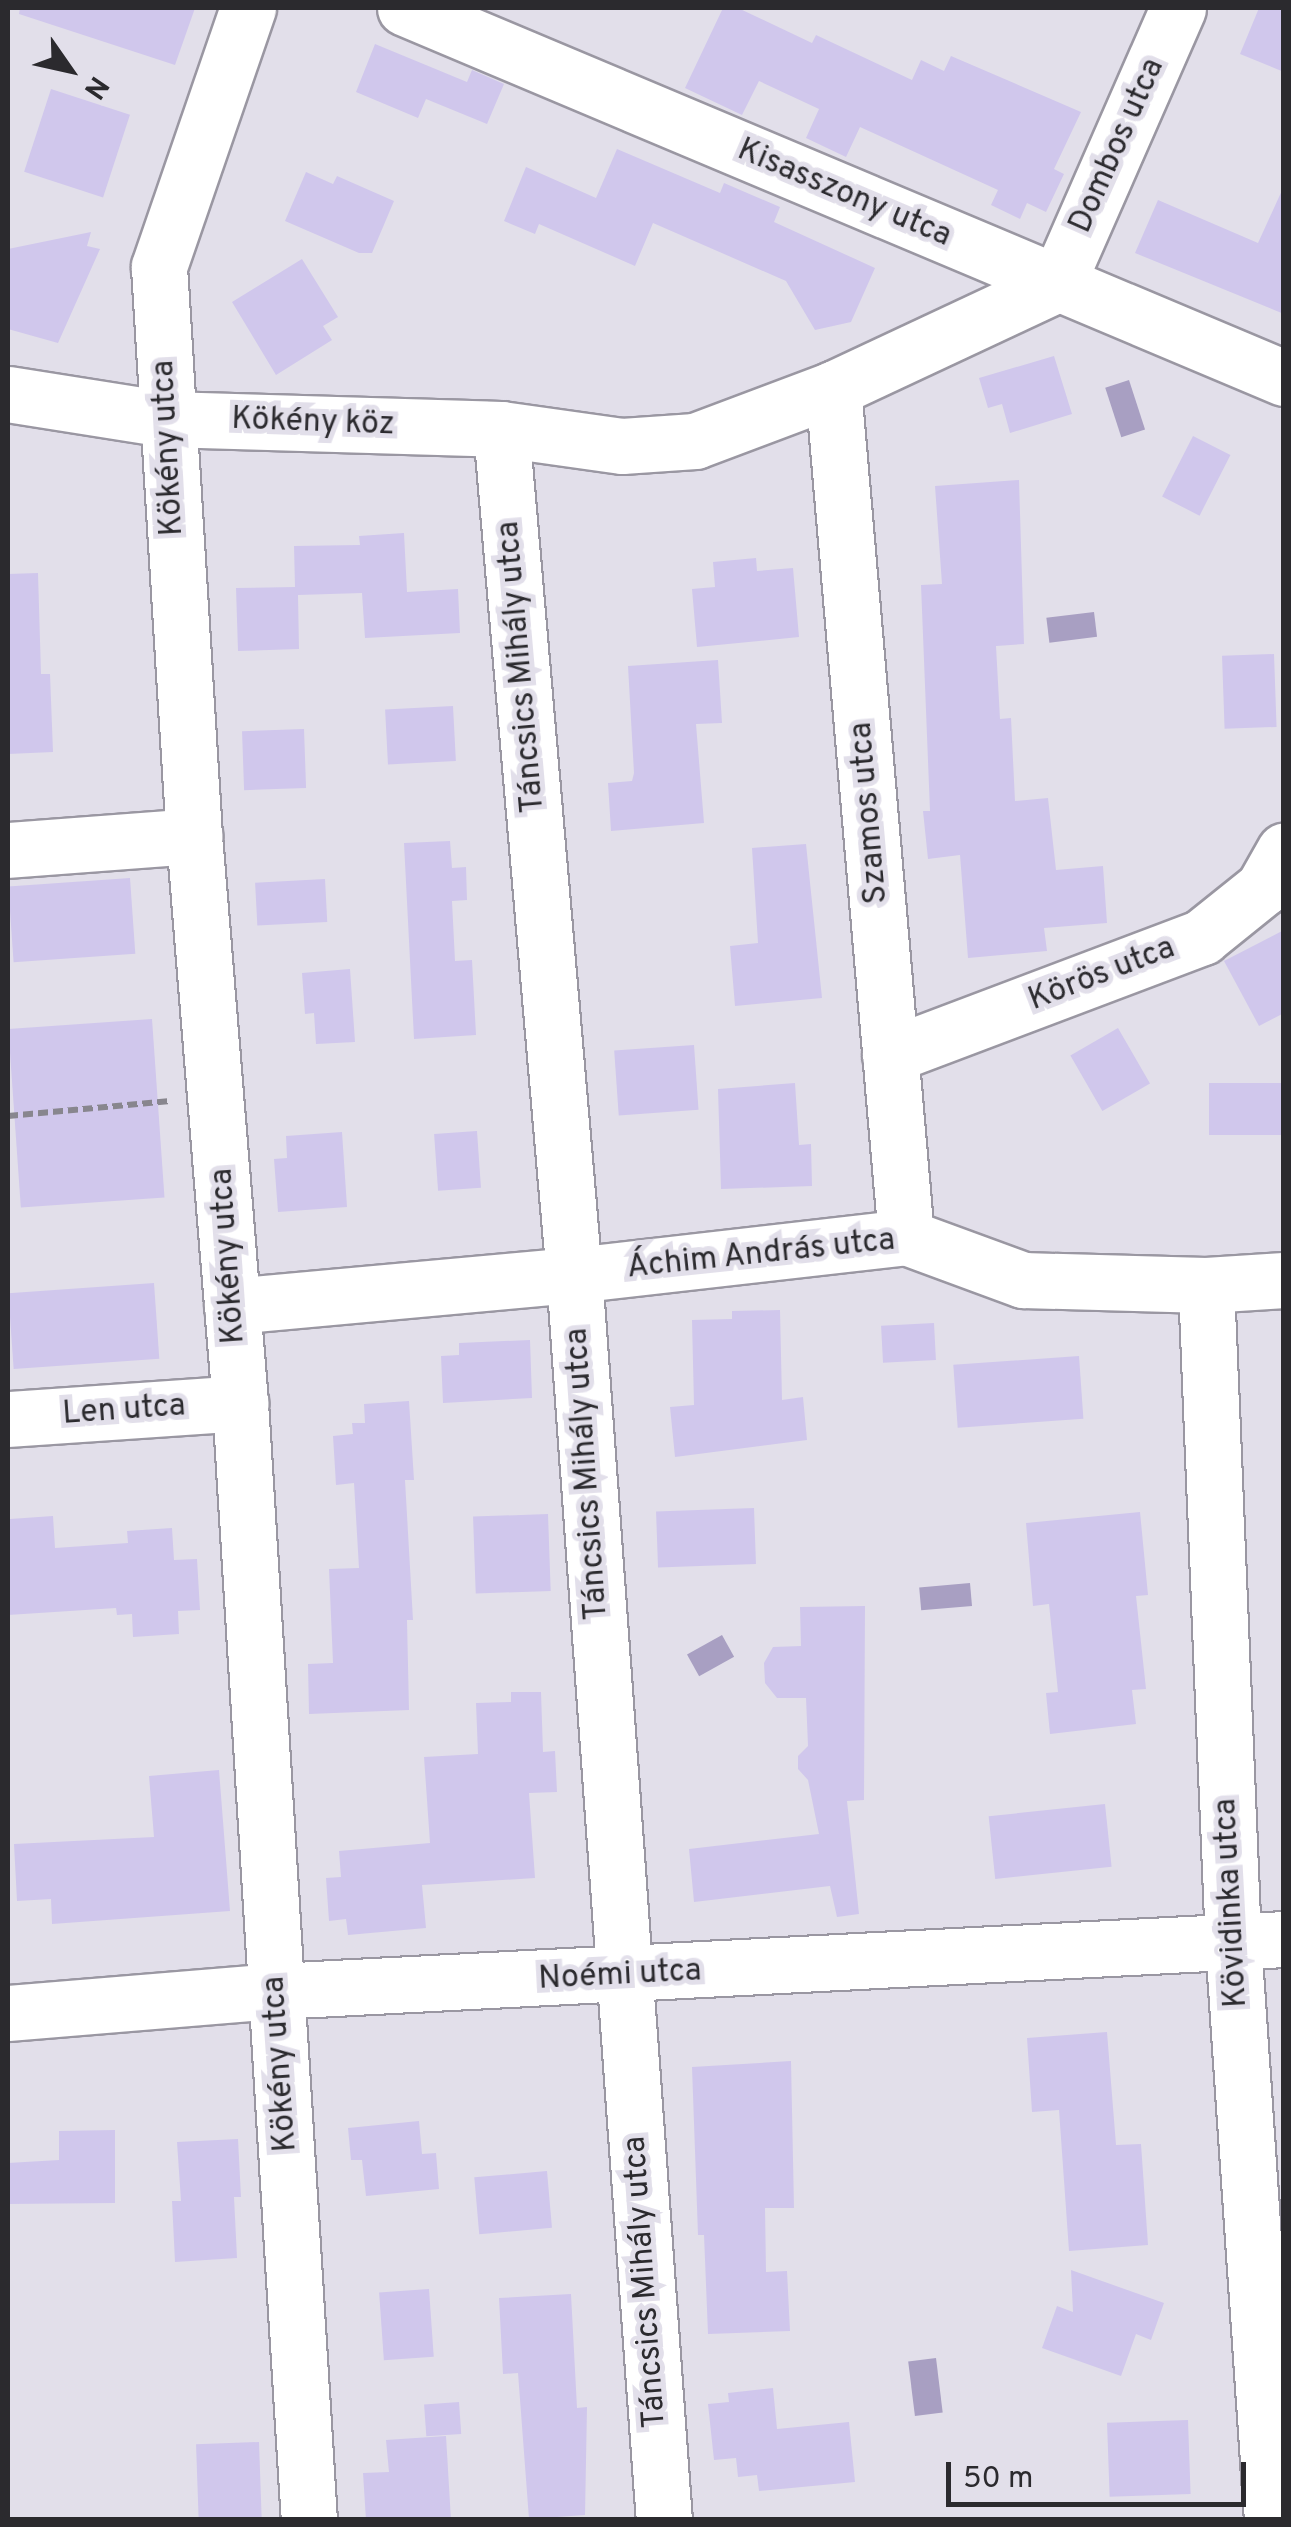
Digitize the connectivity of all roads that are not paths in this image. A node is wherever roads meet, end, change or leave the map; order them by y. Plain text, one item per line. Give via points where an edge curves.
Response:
1 (248, 8) edge
2 (405, 8) edge
3 (1178, 8) edge
4 (1057, 284) junction
5 (1284, 378) edge
6 (833, 389) junction
7 (8, 394) edge
8 (166, 419) junction
9 (501, 429) junction
10 (194, 836) junction
11 (8, 850) edge
12 (1284, 851) edge
13 (890, 1055) junction
14 (906, 1237) junction
15 (574, 1275) junction
16 (1284, 1280) edge
17 (1206, 1285) junction
18 (232, 1306) junction
19 (240, 1403) junction
20 (8, 1419) edge
21 (1258, 1941) edge
22 (624, 1976) junction
23 (276, 1991) junction
24 (8, 2013) edge
25 (309, 2520) edge
26 (664, 2520) edge
27 (1272, 2520) edge

1 - 8 street, Kökény utca via 159,267
2 - 4 street, Kisasszony utca
3 - 4 street, Dombos utca
4 - 5 street, Kisasszony utca
4 - 6 street, Kökény köz
6 - 9 street, Kökény köz via 695,441 622,446
6 - 13 street, Szamos utca
7 - 8 street, Kökény köz
8 - 9 street, Kökény köz
8 - 10 street, Kökény utca
9 - 15 street, Táncsics Mihály utca
10 - 11 street
10 - 18 street, Kökény utca
12 - 13 street, Körös utca via 1263,888 1202,936
13 - 14 street, Szamos utca
14 - 15 street, Áchim András utca
14 - 17 street, Áchim András utca via 1023,1280
15 - 18 street, Áchim András utca
15 - 22 street, Táncsics Mihály utca
16 - 17 street, Áchim András utca
17 - 21 street, Kövidinka utca
18 - 19 street, Kökény utca
19 - 20 street, Len utca
19 - 23 street, Kökény utca
21 - 22 street, Noémi utca
21 - 27 street, Kövidinka utca
22 - 23 street, Noémi utca
22 - 26 street, Táncsics Mihály utca
23 - 24 street, Noémi utca
23 - 25 street, Kökény utca

